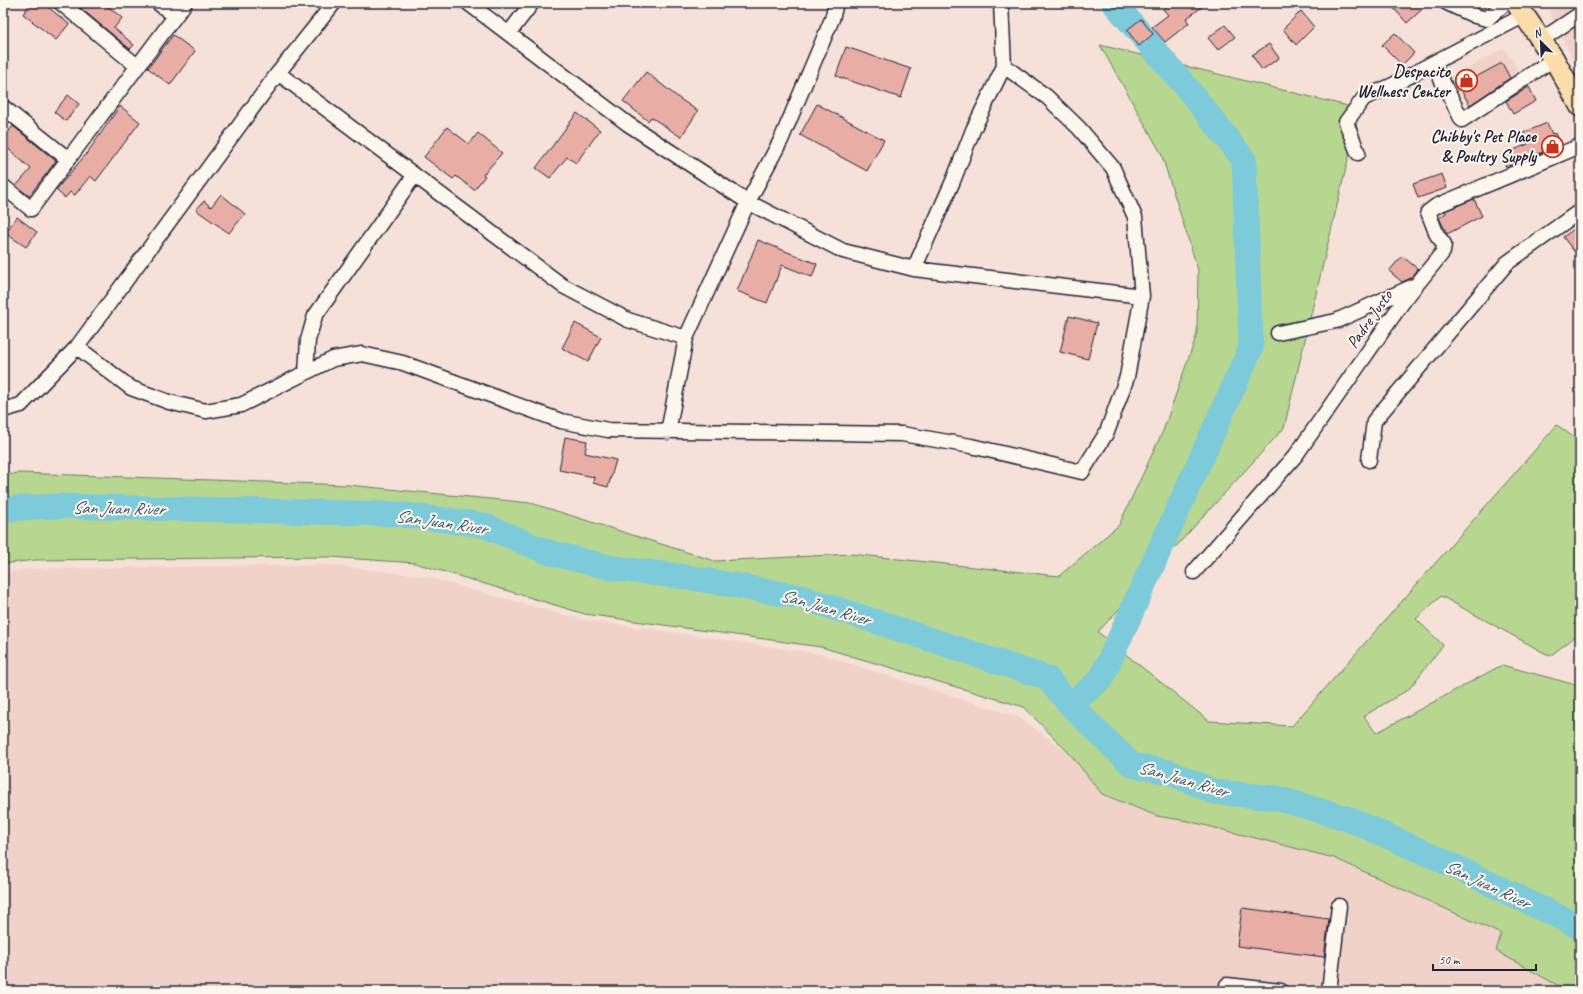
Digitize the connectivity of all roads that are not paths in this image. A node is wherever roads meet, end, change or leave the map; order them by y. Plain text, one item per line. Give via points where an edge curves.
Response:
1 (61, 3) edge
2 (158, 3) edge
3 (185, 3) edge
4 (334, 3) edge
5 (468, 3) edge
6 (532, 3) edge
7 (836, 3) edge
8 (1001, 3) edge
9 (1448, 3) edge
10 (1505, 3) edge
11 (1520, 10) edge
12 (1580, 14) edge
13 (175, 16) junction
14 (510, 33) junction
15 (1540, 40) junction
16 (1554, 59) junction
17 (1433, 63) junction
18 (138, 66) junction
19 (1004, 66) junction
20 (278, 73) junction
21 (1580, 106) edge
22 (3, 107) edge
23 (1580, 146) edge
24 (1358, 153) dead end
25 (68, 159) junction
26 (414, 176) junction
27 (3, 186) edge
28 (748, 202) junction
29 (1580, 211) edge
30 (914, 269) junction
31 (1416, 285) junction
32 (1142, 296) junction
33 (1278, 333) dead end
34 (686, 338) junction
35 (77, 347) junction
36 (306, 373) junction
37 (3, 410) edge
38 (668, 432) junction
39 (1369, 460) dead end
40 (1194, 572) dead end
41 (1339, 906) dead end
42 (1227, 991) edge
43 (1281, 991) edge
44 (1329, 991) edge

1 - 18 street
2 - 13 street
3 - 13 street
4 - 20 street
5 - 14 street
6 - 14 street
7 - 28 street via 832,19 781,140
8 - 19 street
9 - 10 street via 1487,19
11 - 15 highway
11 - 17 street
12 - 15 street
13 - 18 street
14 - 28 street via 628,124
15 - 16 highway
16 - 17 street via 1462,120
16 - 21 highway
17 - 24 street via 1393,86 1364,98 1346,122
18 - 25 street
19 - 30 street via 973,130
19 - 32 street via 1047,97 1079,128 1113,168 1135,217
20 - 26 street
20 - 35 street
22 - 25 street
23 - 31 street, Padre Justo via 1436,206 1428,212 1437,235 1444,244 1443,252
25 - 27 street via 31,209
26 - 34 street via 562,286 628,320
26 - 36 street via 315,316 308,340
28 - 30 street via 843,250
28 - 34 street
29 - 39 street via 1506,263 1374,421
30 - 32 street
31 - 33 street via 1336,321
31 - 40 street, Padre Justo via 1296,455
32 - 38 street via 1127,376 1107,432 1082,472 971,446 902,434
34 - 38 street
35 - 36 street via 130,388 169,402 206,411 241,405
35 - 37 street via 20,404
36 - 38 street via 333,359 362,354 403,363 561,421 608,430
41 - 44 street
42 - 43 street via 1227,986

